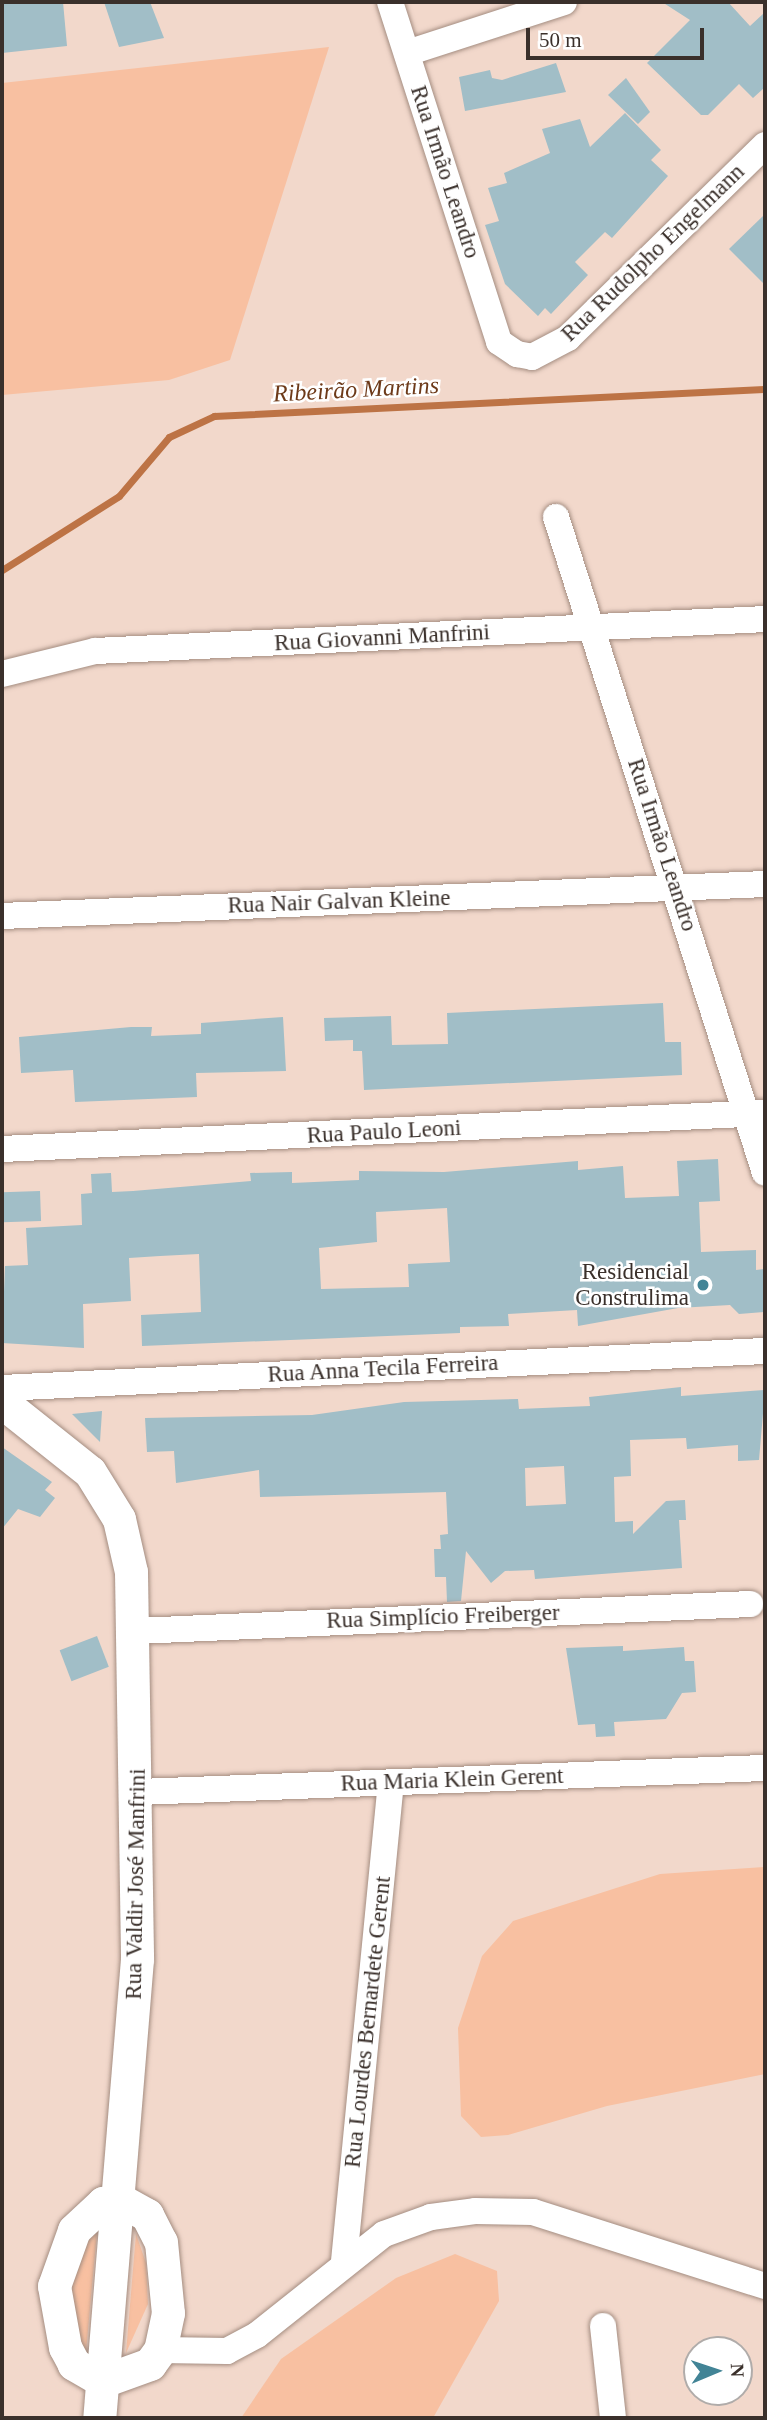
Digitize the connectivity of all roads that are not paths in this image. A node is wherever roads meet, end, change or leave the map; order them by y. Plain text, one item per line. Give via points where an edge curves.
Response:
1 (390, 2) edge
2 (564, 2) edge
3 (407, 53) junction
4 (765, 145) edge
5 (499, 342) joint
6 (556, 517) dead end
7 (765, 619) edge
8 (592, 629) junction
9 (2, 674) edge
10 (765, 884) edge
11 (677, 888) junction
12 (2, 916) edge
13 (757, 1114) edge
14 (2, 1149) edge
15 (765, 1173) edge
16 (765, 1351) edge
17 (2, 1388) edge
18 (2, 1402) edge
19 (750, 1604) dead end
20 (137, 1631) junction
21 (765, 1768) edge
22 (391, 1783) junction
23 (139, 1792) junction
24 (120, 2200) junction
25 (344, 2261) junction
26 (765, 2286) edge
27 (603, 2326) dead end
28 (160, 2350) junction
29 (103, 2381) junction
30 (99, 2418) edge
31 (613, 2418) edge

1 - 3 street, Rua Irmão Leandro
2 - 3 street
3 - 5 street, Rua Irmão Leandro
4 - 5 street, Rua Rudolpho Engelmann via 568,338 532,357
6 - 8 street, Rua Irmão Leandro
7 - 8 street, Rua Giovanni Manfrini
8 - 9 street, Rua Giovanni Manfrini via 95,651
8 - 11 street, Rua Irmão Leandro
10 - 11 street, Rua Nair Galvan Kleine
11 - 12 street, Rua Nair Galvan Kleine
11 - 13 street, Rua Irmão Leandro
13 - 14 street, Rua Paulo Leoni
13 - 15 street, Rua Irmão Leandro
16 - 17 street, Rua Anna Tecila Ferreira
18 - 20 street, Rua Valdir José Manfrini via 90,1472 119,1519
19 - 20 street, Rua Simplício Freiberger
20 - 23 street, Rua Valdir José Manfrini
21 - 22 street, Rua Maria Klein Gerent
22 - 23 street, Rua Maria Klein Gerent
22 - 25 street, Rua Lourdes Bernardete Gerent
23 - 24 street, Rua Valdir José Manfrini via 136,1959
24 - 28 street via 147,2215 161,2242 168,2313
24 - 29 street, Rua Valdir José Manfrini
24 - 29 street via 103,2203 74,2230 54,2286 65,2347 74,2364
25 - 26 street via 384,2234 431,2217 533,2212
25 - 28 street via 276,2321 227,2351
27 - 31 street
28 - 29 street via 127,2377
29 - 30 street, Rua Valdir José Manfrini

